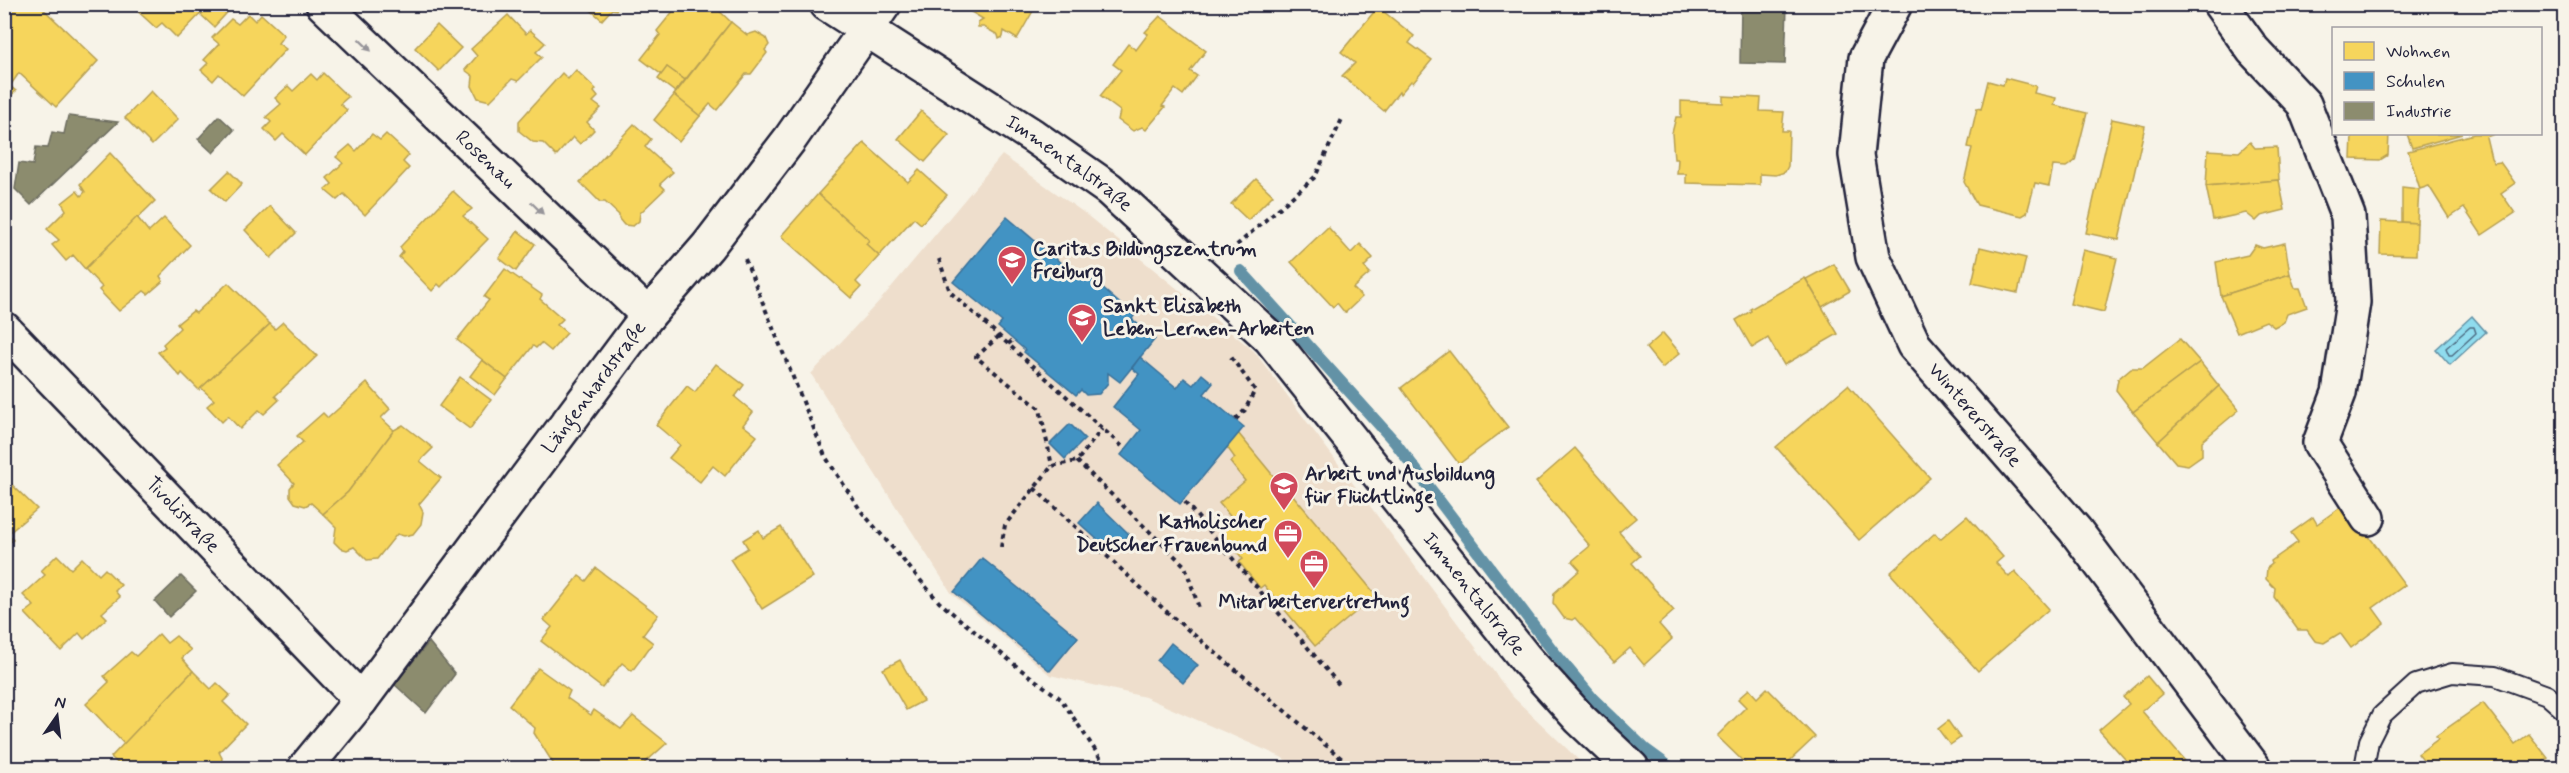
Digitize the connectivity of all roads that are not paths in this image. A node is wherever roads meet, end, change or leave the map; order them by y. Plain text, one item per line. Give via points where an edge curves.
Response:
1 (323, 4) edge
2 (827, 4) edge
3 (1895, 4) edge
4 (2220, 4) edge
5 (875, 17) edge
6 (648, 315) junction
7 (4, 329) edge
8 (2368, 518) dead end
9 (361, 700) junction
10 (2565, 710) edge
11 (305, 768) edge
12 (1632, 768) edge
13 (2254, 768) edge
14 (2364, 768) edge

1 -> 6 street, Rosenau
2 - 5 street, Immentalstraße
3 - 13 street, Wintererstraße via 1866,58 1856,155 1873,257 1914,345 2075,530
4 - 8 street via 2253,50 2304,104 2348,216 2353,302 2339,393 2320,443
5 - 6 street, Längenhardstraße via 790,139 708,246
5 - 12 street, Immentalstraße via 1109,189 1270,338 1525,658 1580,719
6 - 9 street, Längenhardstraße
7 - 9 street, Tivolistraße
9 - 11 street, Längenhardstraße
10 - 14 lane via 2547,695 2495,676 2452,673 2416,684 2382,715 2369,741

